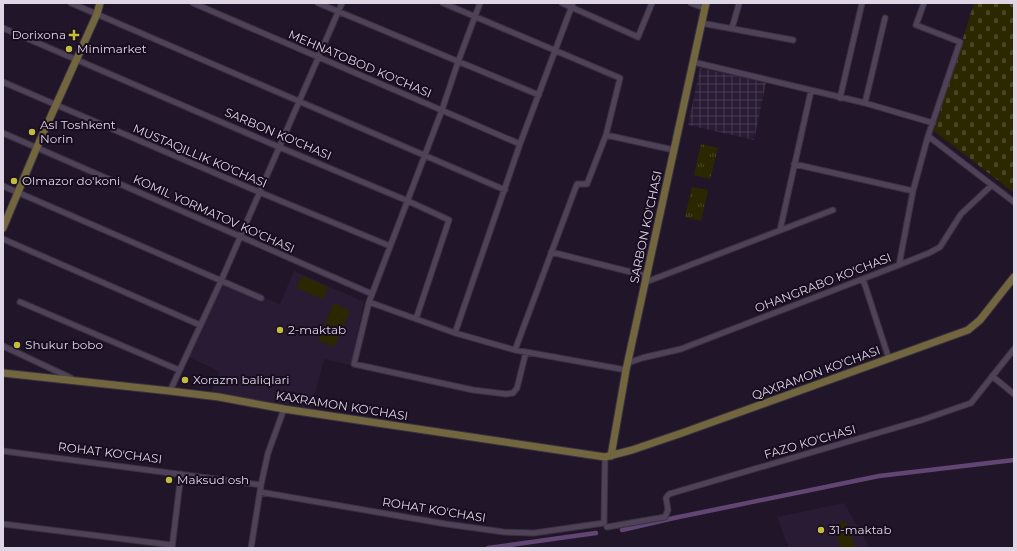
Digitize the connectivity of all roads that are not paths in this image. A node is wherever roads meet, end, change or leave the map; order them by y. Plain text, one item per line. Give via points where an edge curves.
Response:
1 (71, 3) edge
2 (100, 3) edge
3 (193, 3) edge
4 (318, 3) edge
5 (342, 3) edge
6 (444, 3) edge
7 (480, 3) edge
8 (562, 3) edge
9 (652, 3) edge
10 (691, 3) edge
11 (738, 3) edge
12 (862, 3) edge
13 (924, 3) edge
14 (572, 5) edge
15 (705, 6) edge
16 (338, 12) junction
17 (97, 14) junction
18 (474, 16) junction
19 (885, 18) dead end
20 (701, 23) junction
21 (3, 28) edge
22 (732, 28) junction
23 (793, 40) dead end
24 (555, 49) junction
25 (318, 57) junction
26 (76, 59) junction
27 (458, 62) junction
28 (693, 62) junction
29 (3, 82) edge
30 (811, 91) junction
31 (539, 95) junction
32 (840, 98) junction
33 (298, 101) junction
34 (865, 103) junction
35 (56, 104) junction
36 (442, 110) junction
37 (932, 123) junction
38 (3, 133) edge
39 (606, 135) junction
40 (928, 136) junction
41 (520, 144) junction
42 (36, 147) junction
43 (279, 147) junction
44 (674, 150) junction
45 (424, 154) junction
46 (794, 164) junction
47 (992, 185) junction
48 (3, 186) edge
49 (505, 190) junction
50 (914, 191) junction
51 (17, 192) junction
52 (259, 192) junction
53 (408, 201) junction
54 (1014, 202) edge
55 (833, 210) dead end
56 (3, 228) edge
57 (780, 230) junction
58 (240, 236) junction
59 (3, 239) edge
60 (390, 246) junction
61 (551, 252) junction
62 (899, 265) junction
63 (1014, 277) edge
64 (646, 279) junction
65 (863, 279) junction
66 (221, 281) junction
67 (372, 294) junction
68 (261, 298) dead end
69 (20, 302) dead end
70 (369, 302) junction
71 (416, 319) junction
72 (200, 325) junction
73 (455, 333) junction
74 (3, 346) edge
75 (1014, 349) edge
76 (515, 350) junction
77 (526, 352) junction
78 (889, 359) junction
79 (627, 366) junction
80 (179, 370) junction
81 (3, 373) edge
82 (992, 376) junction
83 (75, 381) junction
84 (170, 390) junction
85 (1014, 394) edge
86 (284, 409) junction
87 (3, 451) edge
88 (608, 457) junction
89 (181, 474) junction
90 (261, 485) junction
91 (260, 492) junction
92 (3, 524) edge
93 (605, 525) junction
94 (172, 547) edge
95 (251, 548) edge

1 - 17 street
2 - 17 street
3 - 25 street, MEHNATOBOD KO'CHASI
4 - 16 street
5 - 16 street
6 - 18 street
7 - 18 street
8 - 14 street
9 - 14 street via 638,37
10 - 15 street
11 - 22 street
12 - 32 street
13 - 37 street, OHANGRABO KO'CHASI via 916,25 960,42
14 - 24 street
15 - 20 street, SARBON KO'CHASI
16 - 25 street
16 - 27 street
17 - 26 street
17 - 33 street
18 - 24 street
18 - 27 street
19 - 34 street
20 - 22 street
20 - 28 street, SARBON KO'CHASI
21 - 26 street, SARBON KO'CHASI
22 - 23 street
24 - 31 street
24 - 39 street via 620,78
25 - 33 street
25 - 36 street, MEHNATOBOD KO'CHASI
26 - 35 street
26 - 43 street, SARBON KO'CHASI
27 - 31 street
27 - 36 street
28 - 30 street
28 - 44 street, SARBON KO'CHASI
29 - 35 street, MUSTAQILLIK KO'CHASI
30 - 32 street
30 - 46 street
31 - 41 street
32 - 34 street
33 - 43 street
33 - 45 street
34 - 37 street
35 - 42 street
35 - 52 street, MUSTAQILLIK KO'CHASI
36 - 41 street, MEHNATOBOD KO'CHASI
36 - 45 street
37 - 40 street, OHANGRABO KO'CHASI
38 - 42 street, KOMIL YORMATOV KO'CHASI
39 - 44 street
39 - 61 street via 587,184 577,184
40 - 47 street
40 - 50 street, OHANGRABO KO'CHASI
41 - 49 street
42 - 51 street
42 - 58 street, KOMIL YORMATOV KO'CHASI
43 - 52 street
43 - 53 street, SARBON KO'CHASI
44 - 64 street, SARBON KO'CHASI
45 - 49 street
45 - 53 street
46 - 50 street
46 - 57 street
47 - 54 street
47 - 62 street via 961,214 940,247
48 - 51 street
49 - 73 street
50 - 62 street, OHANGRABO KO'CHASI
51 - 56 street
51 - 66 street
52 - 58 street
52 - 60 street, MUSTAQILLIK KO'CHASI
53 - 60 street
53 - 71 street, SARBON KO'CHASI via 449,220
55 - 57 street
57 - 64 street
58 - 66 street
58 - 67 street, KOMIL YORMATOV KO'CHASI
59 - 72 street
60 - 67 street
61 - 64 street
61 - 76 street
62 - 65 street, OHANGRABO KO'CHASI
63 - 78 street, QAXRAMON KO'CHASI via 980,320 968,330
64 - 79 street, SARBON KO'CHASI
65 - 78 street
65 - 79 street, OHANGRABO KO'CHASI via 681,349 642,358
66 - 68 street
66 - 72 street
67 - 70 street
69 - 80 street
70 - 71 street
70 - 77 street via 354,364 473,390 506,394 513,393 517,388
71 - 73 street
72 - 80 street
73 - 76 street
74 - 83 street
75 - 82 street, FAZO KO'CHASI
76 - 77 street
77 - 79 street
78 - 88 street, QAXRAMON KO'CHASI
79 - 88 street, SARBON KO'CHASI
80 - 84 street
81 - 83 street, KAXRAMON KO'CHASI
82 - 85 street
82 - 93 street, FAZO KO'CHASI via 971,403 922,420 669,494 666,498 668,510 665,517
83 - 84 street, KAXRAMON KO'CHASI
84 - 86 street, KAXRAMON KO'CHASI
86 - 88 street, KAXRAMON KO'CHASI
86 - 90 street via 268,453
87 - 89 street, ROHAT KO'CHASI
88 - 93 street
89 - 90 street, ROHAT KO'CHASI
89 - 94 street
90 - 91 street
91 - 93 street, ROHAT KO'CHASI via 504,532 534,533
91 - 95 street
92 - 94 street

